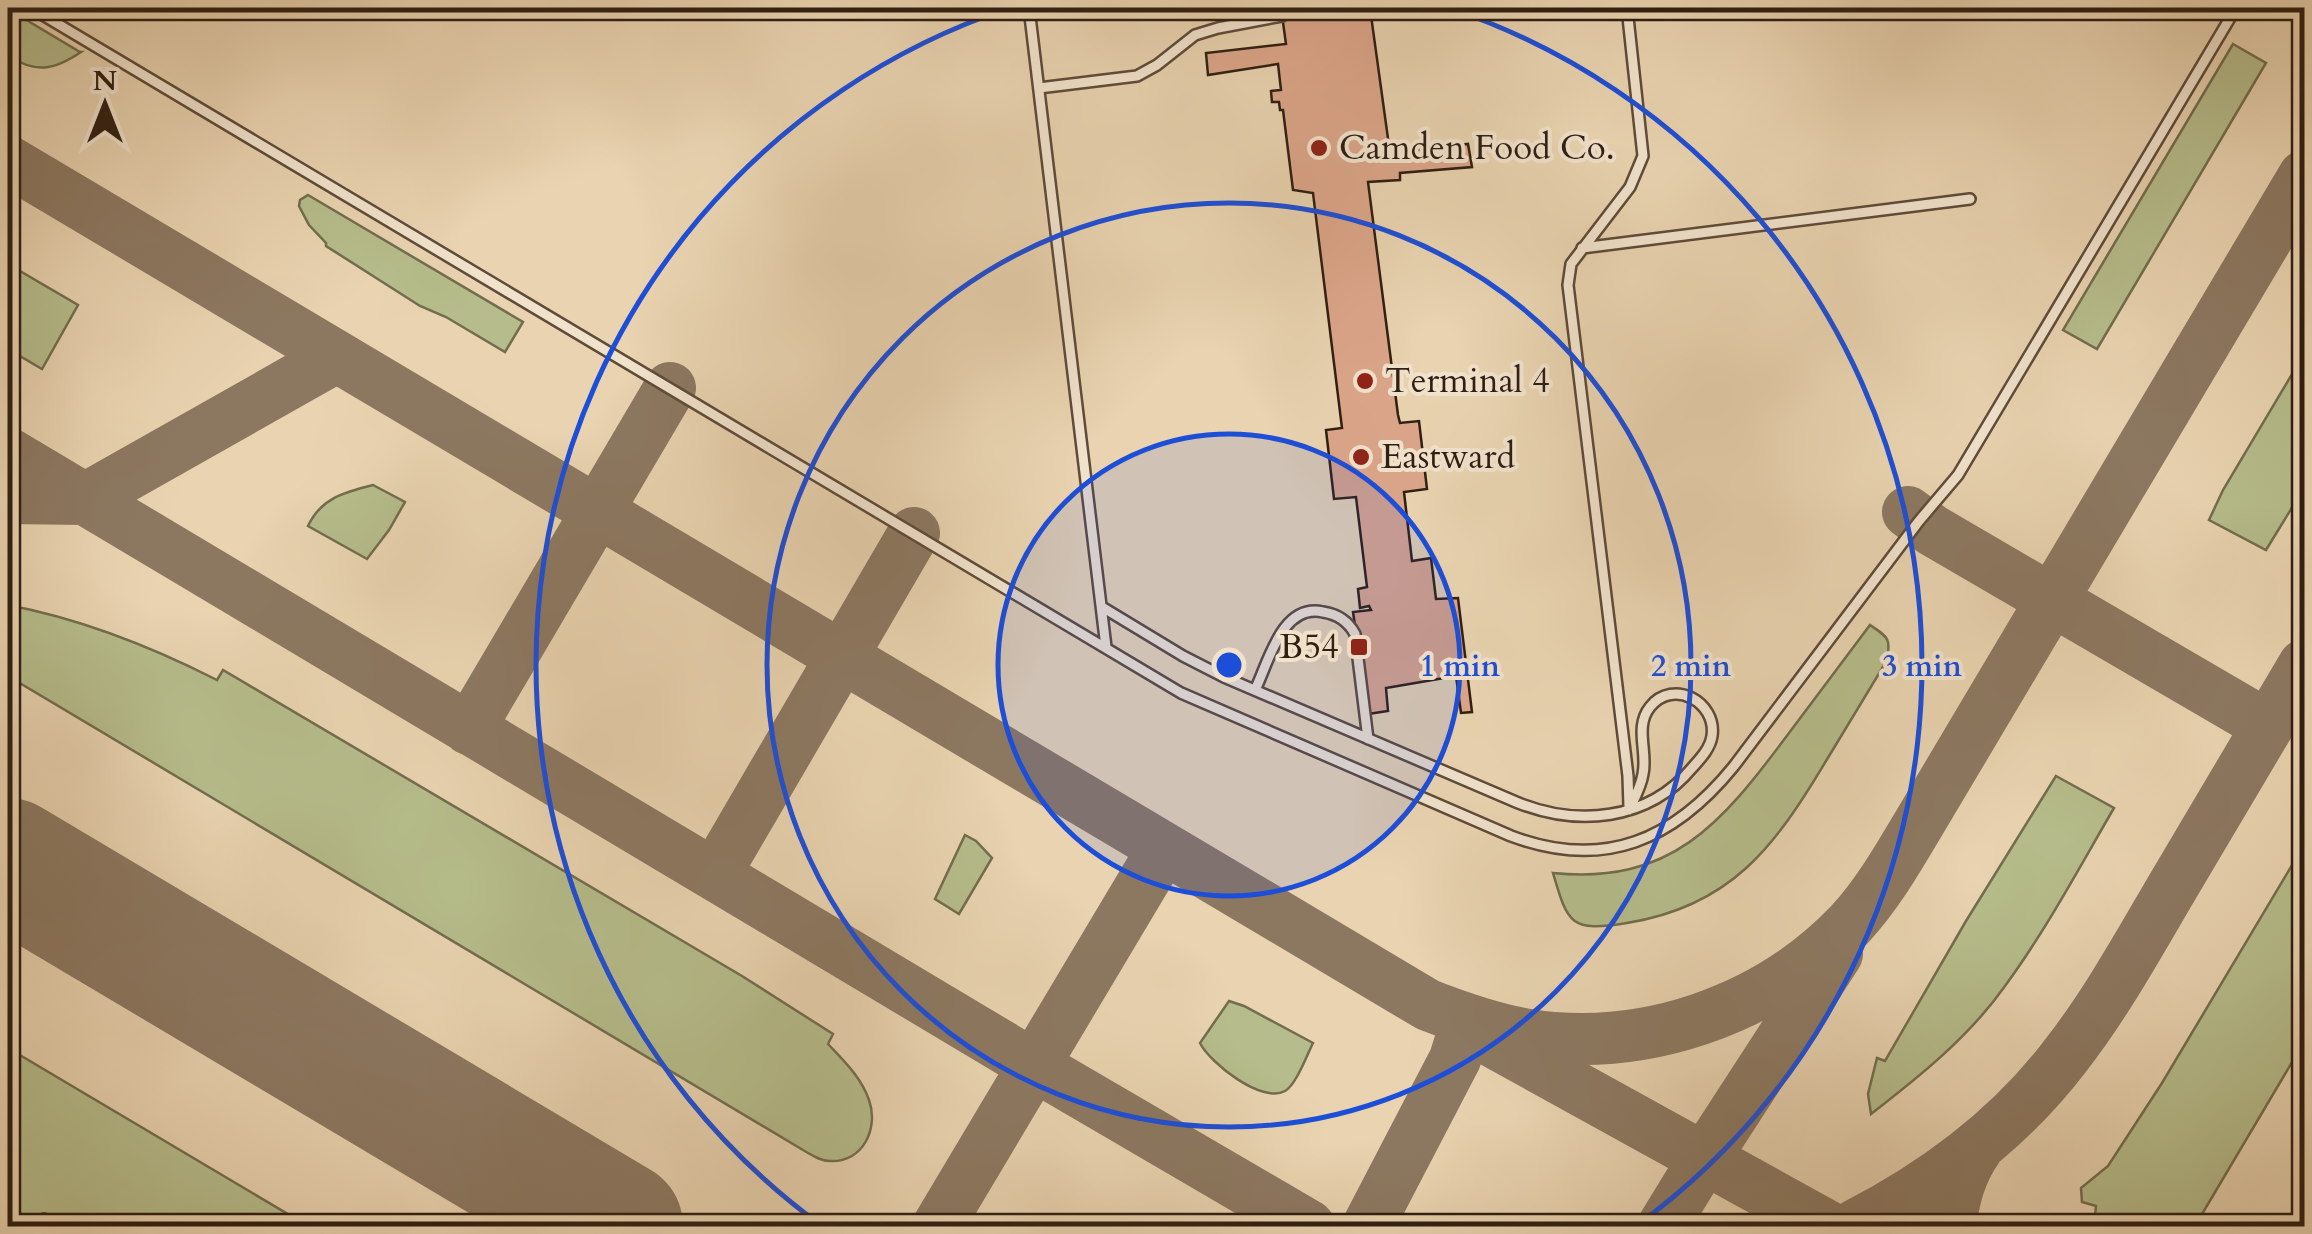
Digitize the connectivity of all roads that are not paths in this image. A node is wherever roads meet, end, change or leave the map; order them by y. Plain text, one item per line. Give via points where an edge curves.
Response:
1 (31, 8) edge
2 (1029, 8) edge
3 (1627, 8) edge
4 (2236, 8) edge
5 (1282, 16) dead end
6 (1039, 88) junction
7 (1970, 199) dead end
8 (1582, 248) junction
9 (1102, 606) junction
10 (1106, 647) junction
11 (1255, 690) junction
12 (1368, 739) junction
13 (1630, 810) junction
14 (40, 1226) edge
15 (56, 1226) edge

1 - 10 lane
2 - 6 lane
3 - 8 lane via 1644,156 1630,187
4 - 10 lane via 1958,474 1727,774 1673,825 1605,849 1524,842 1205,705
5 - 6 lane via 1195,35 1137,76
6 - 9 lane
7 - 8 lane
8 - 13 lane via 1571,264 1568,294
9 - 10 lane
9 - 11 lane
11 - 12 lane
11 - 12 lane via 1288,621 1310,610 1337,616 1356,634
12 - 13 lane via 1546,813 1579,818
13 - 13 lane via 1673,788 1709,747 1712,721 1695,699 1668,695 1647,712 1644,770
14 - 15 lane via 44,1219

